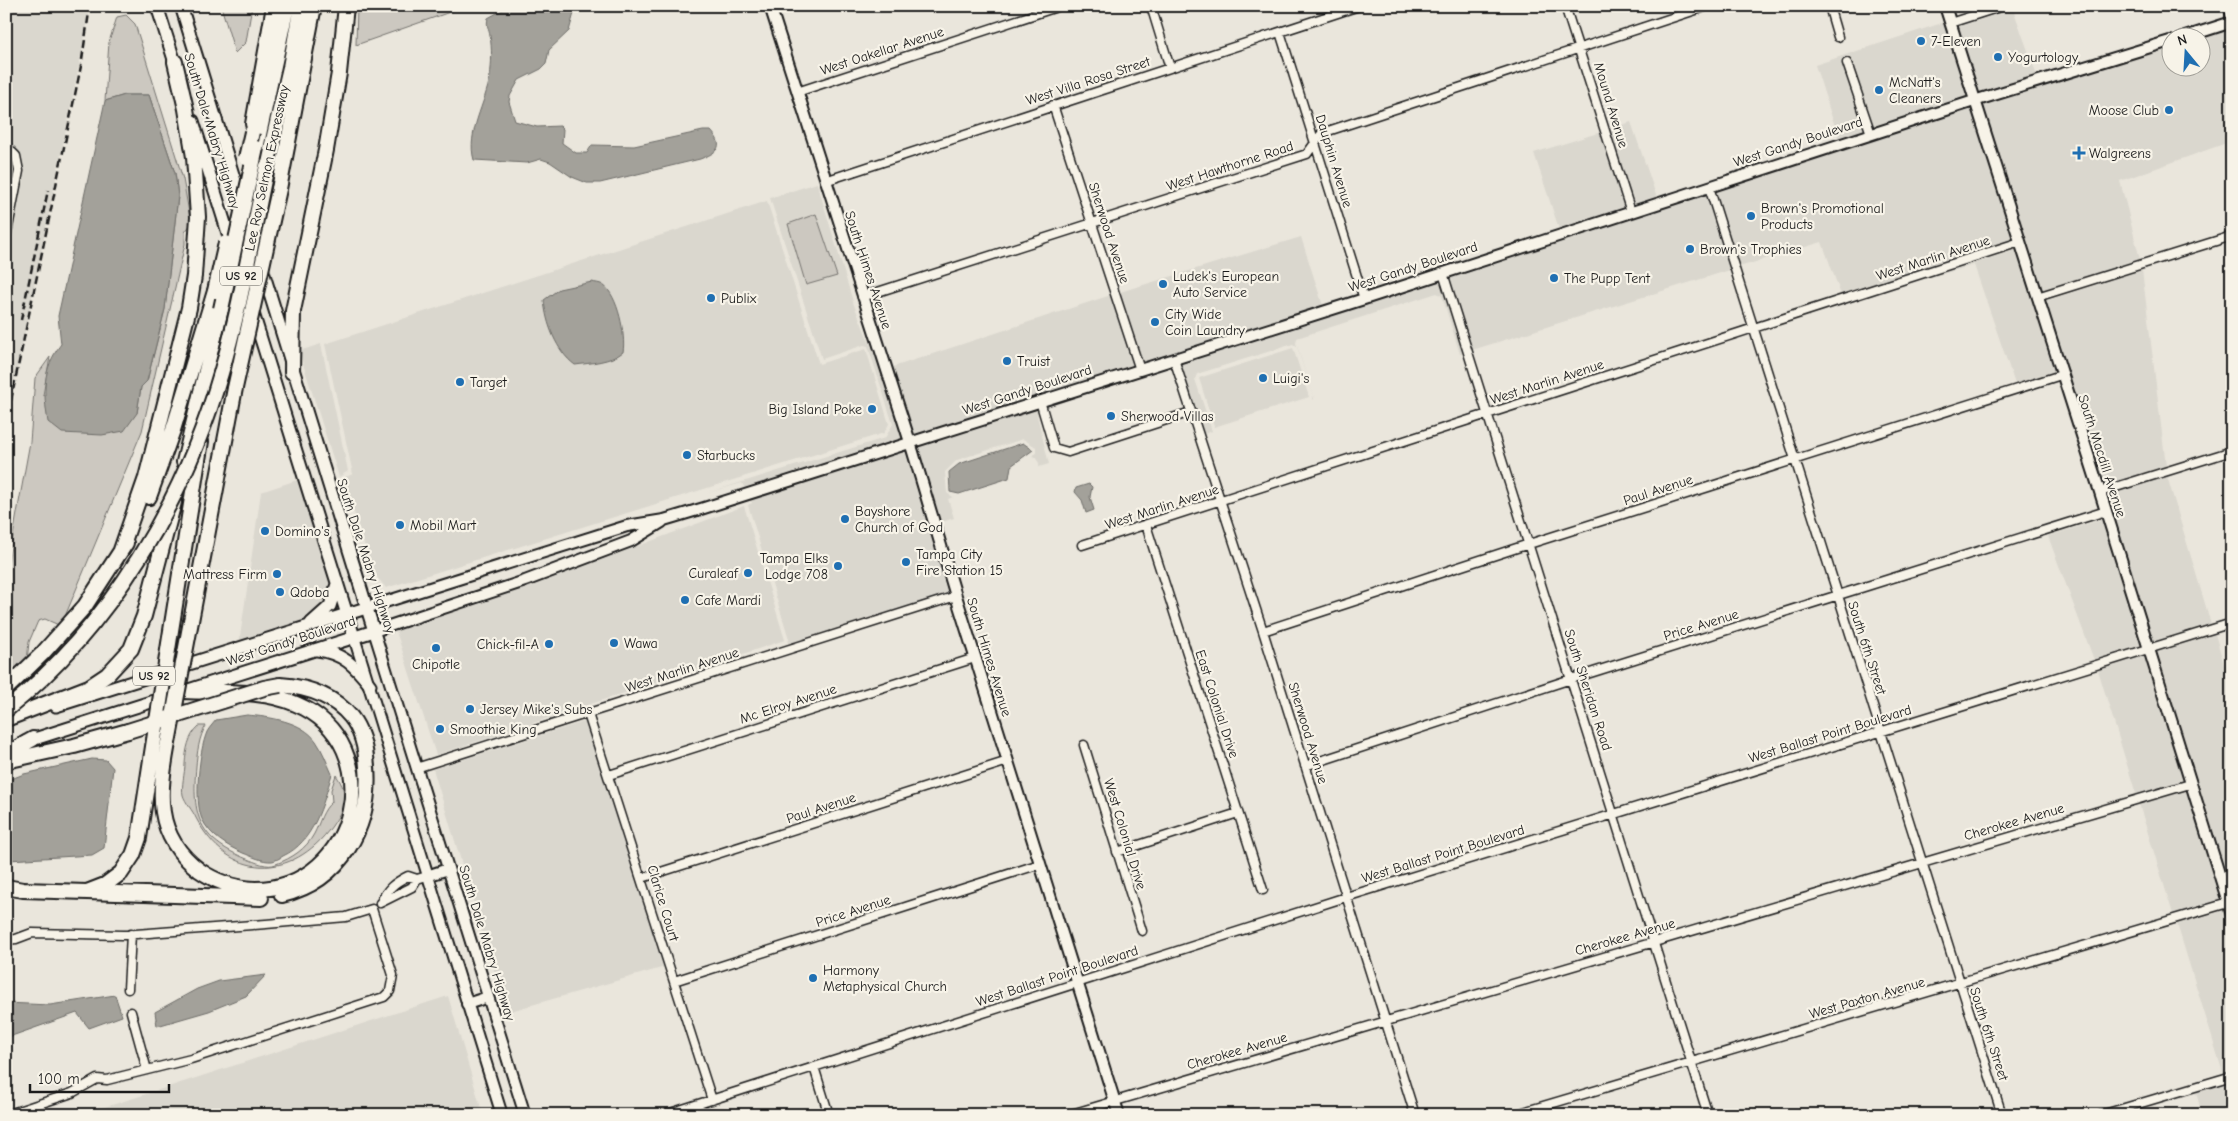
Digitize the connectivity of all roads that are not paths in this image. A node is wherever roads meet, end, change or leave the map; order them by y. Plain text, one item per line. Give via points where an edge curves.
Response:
1 (157, 6) edge
2 (181, 6) edge
3 (274, 6) edge
4 (287, 6) edge
5 (300, 6) edge
6 (314, 6) edge
7 (346, 6) edge
8 (770, 6) edge
9 (1060, 6) edge
10 (1151, 6) edge
11 (1359, 6) edge
12 (1566, 6) edge
13 (1708, 6) edge
14 (1829, 6) edge
15 (1945, 6) edge
16 (2003, 6) edge
17 (2228, 6) edge
18 (2232, 21) edge
19 (1950, 23) junction
20 (2210, 28) edge
21 (1280, 32) junction
22 (1838, 37) dead end
23 (2160, 44) edge
24 (1580, 48) junction
25 (175, 62) junction
26 (1848, 63) dead end
27 (1170, 68) junction
28 (797, 92) junction
29 (1974, 100) junction
30 (1053, 105) junction
31 (1871, 134) junction
32 (1315, 143) junction
33 (6, 146) edge
34 (825, 180) junction
35 (1709, 187) junction
36 (1631, 212) junction
37 (1093, 223) junction
38 (2232, 236) edge
39 (6, 238) edge
40 (2020, 242) junction
41 (1442, 273) junction
42 (862, 297) junction
43 (2037, 297) junction
44 (1364, 298) junction
45 (221, 309) junction
46 (1753, 329) junction
47 (1174, 359) junction
48 (1140, 370) junction
49 (292, 372) junction
50 (2062, 375) junction
51 (1040, 401) junction
52 (1192, 412) junction
53 (1487, 414) junction
54 (910, 442) junction
55 (2232, 451) edge
56 (1794, 459) junction
57 (2100, 492) junction
58 (1221, 501) junction
59 (2106, 511) junction
60 (664, 520) junction
61 (1146, 525) junction
62 (1529, 544) junction
63 (1082, 546) dead end
64 (121, 550) junction
65 (337, 582) junction
66 (1837, 595) junction
67 (956, 596) junction
68 (366, 608) junction
69 (347, 614) junction
70 (2232, 623) edge
71 (302, 629) junction
72 (374, 630) junction
73 (1263, 631) junction
74 (354, 637) junction
75 (2148, 649) junction
76 (313, 650) junction
77 (975, 658) junction
78 (1571, 679) junction
79 (370, 686) junction
80 (6, 689) edge
81 (184, 691) junction
82 (6, 710) edge
83 (588, 714) junction
84 (6, 720) edge
85 (1880, 731) junction
86 (33, 739) junction
87 (161, 741) junction
88 (1084, 745) dead end
89 (6, 748) edge
90 (6, 754) edge
91 (6, 761) edge
92 (1008, 761) junction
93 (1305, 766) junction
94 (416, 768) junction
95 (609, 775) junction
96 (2190, 784) junction
97 (1238, 813) junction
98 (1614, 814) junction
99 (1117, 852) junction
100 (1921, 862) junction
101 (1040, 864) junction
102 (448, 869) junction
103 (427, 876) junction
104 (642, 878) junction
105 (416, 879) junction
106 (6, 887) edge
107 (1263, 890) dead end
108 (88, 892) junction
109 (1346, 896) junction
110 (381, 902) junction
111 (2228, 903) junction
112 (372, 909) junction
113 (2232, 915) edge
114 (1142, 931) dead end
115 (131, 934) junction
116 (6, 940) edge
117 (1654, 942) junction
118 (674, 981) junction
119 (1078, 983) junction
120 (1960, 983) junction
121 (128, 989) dead end
122 (488, 997) junction
123 (467, 1004) junction
124 (131, 1012) dead end
125 (1385, 1020) junction
126 (1692, 1062) junction
127 (814, 1067) junction
128 (147, 1070) junction
129 (2232, 1076) edge
130 (712, 1100) junction
131 (1114, 1100) junction
132 (6, 1115) edge
133 (502, 1115) edge
134 (525, 1115) edge
135 (664, 1115) edge
136 (829, 1115) edge
137 (1068, 1115) edge
138 (1119, 1115) edge
139 (1415, 1115) edge
140 (1513, 1115) edge
141 (1708, 1115) edge
142 (2002, 1115) edge
143 (2101, 1115) edge

1 - 25 main road, South Dale Mabry Highway / US 92
2 - 49 main road, South Dale Mabry Highway / US 92
3 - 64 highway, Lee Roy Selmon Expressway, bridge via 252,132 215,291 150,496
4 - 45 highway, bridge
5 - 82 highway, Lee Roy Selmon Expressway, bridge via 290,67 225,359 214,398 181,480 145,548 96,617 51,670
6 - 87 highway, bridge via 279,189 235,388 192,621
7 - 49 highway via 326,150 293,311
8 - 28 main road, South Himes Avenue
9 - 28 street, West Oakellar Avenue
10 - 27 street
11 - 21 street, West Villa Rosa Street
12 - 24 street, Mound Avenue
13 - 24 street, West Hawthorne Road
14 - 22 street
15 - 19 main road, South Macdill Avenue
16 - 19 street
17 - 18 street
18 - 20 main road
19 - 29 main road, South Macdill Avenue
21 - 27 street, West Villa Rosa Street
21 - 32 street, Dauphin Avenue
23 - 29 main road, West Gandy Boulevard
24 - 32 street, West Hawthorne Road via 1322,133
24 - 36 street, Mound Avenue
25 - 64 highway via 194,157 197,232 192,292 146,478
25 - 65 main road, South Dale Mabry Highway / US 92
26 - 31 street
27 - 30 street, West Villa Rosa Street
28 - 34 main road, South Himes Avenue
29 - 31 main road, West Gandy Boulevard
29 - 40 main road, South Macdill Avenue
30 - 34 street, West Villa Rosa Street
30 - 37 street, Sherwood Avenue
31 - 35 main road, West Gandy Boulevard
32 - 37 street, West Hawthorne Road via 1307,154
32 - 44 street, Dauphin Avenue
33 - 39 street via 16,156 19,171
34 - 42 main road, South Himes Avenue
35 - 36 main road, West Gandy Boulevard
35 - 46 street, South 6th Street
36 - 41 main road, West Gandy Boulevard
37 - 42 street, West Hawthorne Road
37 - 48 street, Sherwood Avenue
38 - 43 street
40 - 43 main road, South Macdill Avenue
40 - 46 street, West Marlin Avenue
41 - 44 main road, West Gandy Boulevard
41 - 53 street, South Sheridan Road
42 - 54 main road, South Himes Avenue
43 - 50 main road, South Macdill Avenue
44 - 47 main road, West Gandy Boulevard
45 - 84 highway via 144,616 131,649 107,675 89,687
45 - 87 highway, bridge via 170,637
46 - 53 street, West Marlin Avenue
46 - 56 street, South 6th Street
47 - 48 main road, West Gandy Boulevard
47 - 52 street, Sherwood Avenue
48 - 51 main road, West Gandy Boulevard
49 - 68 main road, South Dale Mabry Highway / US 92
50 - 56 street, Paul Avenue
50 - 57 main road, South Macdill Avenue
51 - 52 street via 1054,448 1068,452
51 - 54 main road, West Gandy Boulevard
52 - 58 street, Sherwood Avenue
53 - 58 street, West Marlin Avenue
53 - 62 street, South Sheridan Road
54 - 60 main road, West Gandy Boulevard
54 - 67 main road, South Himes Avenue
55 - 57 street
56 - 62 street, Paul Avenue
56 - 66 street, South 6th Street
57 - 59 main road, South Macdill Avenue
58 - 61 street, West Marlin Avenue
58 - 73 street, Sherwood Avenue
59 - 66 street, Price Avenue
59 - 75 main road, South Macdill Avenue
60 - 68 main road, West Gandy Boulevard via 627,526
60 - 72 main road, West Gandy Boulevard via 631,541 526,581
61 - 63 street, West Marlin Avenue
61 - 97 street, East Colonial Drive
62 - 73 street, Paul Avenue
62 - 78 street, South Sheridan Road
64 - 80 highway, Lee Roy Selmon Expressway via 85,606
65 - 69 main road, South Dale Mabry Highway
65 - 71 main road, US 92 via 330,606
66 - 78 street, Price Avenue
66 - 85 street, South 6th Street
67 - 77 main road, South Himes Avenue
67 - 83 street, West Marlin Avenue
68 - 69 main road, West Gandy Boulevard
68 - 72 main road, South Dale Mabry Highway / US 92
69 - 71 main road, West Gandy Boulevard
69 - 74 main road, South Dale Mabry Highway
70 - 75 street, West Ballast Point Boulevard
71 - 84 main road, West Gandy Boulevard / US 92
72 - 74 main road, West Gandy Boulevard / US 92
72 - 94 main road, South Dale Mabry Highway
73 - 93 street, Sherwood Avenue
74 - 76 main road, West Gandy Boulevard / US 92
74 - 79 main road
75 - 85 street, West Ballast Point Boulevard
75 - 96 main road, South Macdill Avenue
76 - 79 main road via 344,657
76 - 81 main road, West Gandy Boulevard / US 92
77 - 92 main road, South Himes Avenue
77 - 95 street, Mc Elroy Avenue
78 - 93 street, Price Avenue
78 - 98 street, South Sheridan Road
79 - 103 main road
81 - 86 main road, West Gandy Boulevard / US 92
81 - 87 highway via 277,698 308,710 333,731 344,748 353,789 351,810 335,849 306,876 267,889 227,885 209,877 181,852 167,829 161,788
83 - 94 street, West Marlin Avenue
83 - 95 street, Clarice Court
85 - 98 street, West Ballast Point Boulevard
85 - 100 street, South 6th Street
86 - 89 main road, West Gandy Boulevard / US 92
86 - 90 highway
87 - 108 highway via 133,855 114,879
88 - 99 street, West Colonial Drive
91 - 108 highway, bridge via 74,746 280,685 309,689 333,700 351,718 363,741 368,772 365,803 356,833 339,861 309,886 272,897
92 - 101 main road, South Himes Avenue
92 - 104 street, Paul Avenue
93 - 109 street, Sherwood Avenue
94 - 102 main road, South Dale Mabry Highway
95 - 104 street, Clarice Court
96 - 100 street, Cherokee Avenue
96 - 111 main road, South Macdill Avenue
97 - 99 street
97 - 107 street, East Colonial Drive
98 - 109 street, West Ballast Point Boulevard
98 - 117 street, South Sheridan Road
99 - 114 street, West Colonial Drive
100 - 117 street, Cherokee Avenue
100 - 120 street, South 6th Street
101 - 118 street, Price Avenue
101 - 119 main road, South Himes Avenue
102 - 103 main road
102 - 122 main road, South Dale Mabry Highway
103 - 105 street
103 - 123 main road
104 - 118 street, Clarice Court
105 - 110 street via 412,887
105 - 110 street via 408,876 396,881
106 - 108 highway
109 - 119 street, West Ballast Point Boulevard
109 - 125 street, Sherwood Avenue
110 - 112 street
111 - 113 main road, South Macdill Avenue
111 - 120 street, West Paxton Avenue
112 - 115 street via 346,917
112 - 128 street via 393,976 390,991 384,997
115 - 116 street via 32,933
115 - 121 street
117 - 125 street, Cherokee Avenue
117 - 126 street, South Sheridan Road
118 - 130 street, Clarice Court
119 - 127 street, West Ballast Point Boulevard
119 - 131 main road, South Himes Avenue
120 - 126 street, West Paxton Avenue
120 - 142 street, South 6th Street
122 - 123 main road
122 - 134 main road, South Dale Mabry Highway
123 - 133 main road
124 - 128 street
125 - 131 street, Cherokee Avenue
125 - 139 street, Sherwood Avenue
126 - 140 street, West Paxton Avenue
126 - 141 street, South Sheridan Road
127 - 130 street, West Ballast Point Boulevard
127 - 136 street
128 - 132 street via 107,1080 97,1079 72,1093
129 - 143 street
130 - 135 street, West Ballast Point Boulevard
131 - 137 street, Cherokee Avenue
131 - 138 main road, South Himes Avenue

